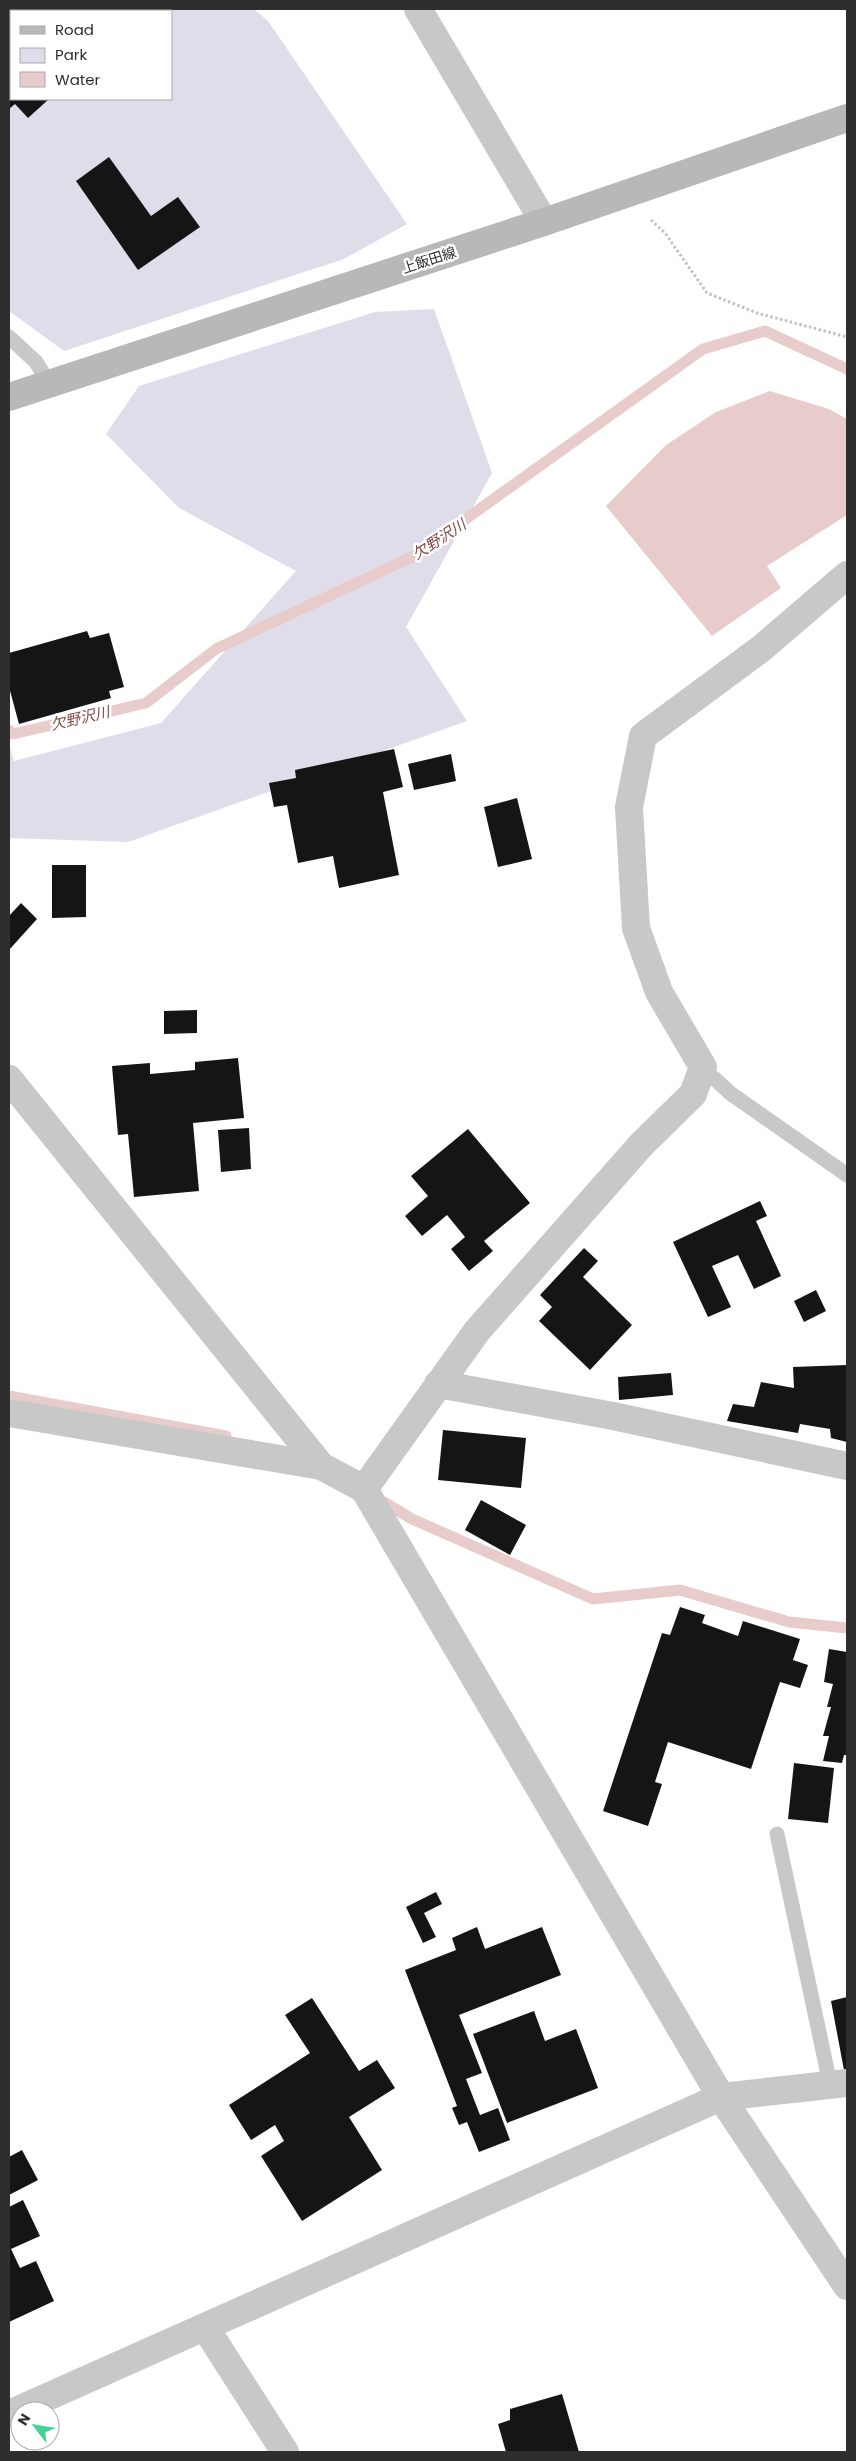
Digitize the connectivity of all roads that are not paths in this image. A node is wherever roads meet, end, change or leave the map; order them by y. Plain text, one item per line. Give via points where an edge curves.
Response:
1 (418, 9) edge
2 (847, 118) edge
3 (544, 222) junction
4 (9, 337) edge
5 (48, 383) junction
6 (9, 397) edge
7 (847, 575) edge
8 (700, 1075) junction
9 (9, 1079) edge
10 (847, 1175) edge
11 (438, 1384) junction
12 (9, 1412) edge
13 (321, 1466) junction
14 (847, 1466) edge
15 (364, 1489) junction
16 (777, 1834) dead end
17 (839, 2084) edge
18 (721, 2097) junction
19 (847, 2286) edge
20 (205, 2326) junction
21 (9, 2414) edge
22 (285, 2452) edge

1 - 3 street
2 - 3 main road, 上飯田線
3 - 5 main road, 上飯田線
4 - 5 lane via 36,362
5 - 6 main road, 上飯田線
7 - 8 street via 762,648 644,736 629,807 636,928 659,992 703,1067
8 - 10 lane via 714,1078 730,1093
8 - 11 street via 693,1094 641,1145 476,1331
9 - 13 street
11 - 14 street via 613,1416
11 - 15 street
12 - 13 street
13 - 15 street
15 - 18 street
16 - 17 lane
17 - 18 street
18 - 19 street
18 - 20 street
20 - 21 street
20 - 22 street

